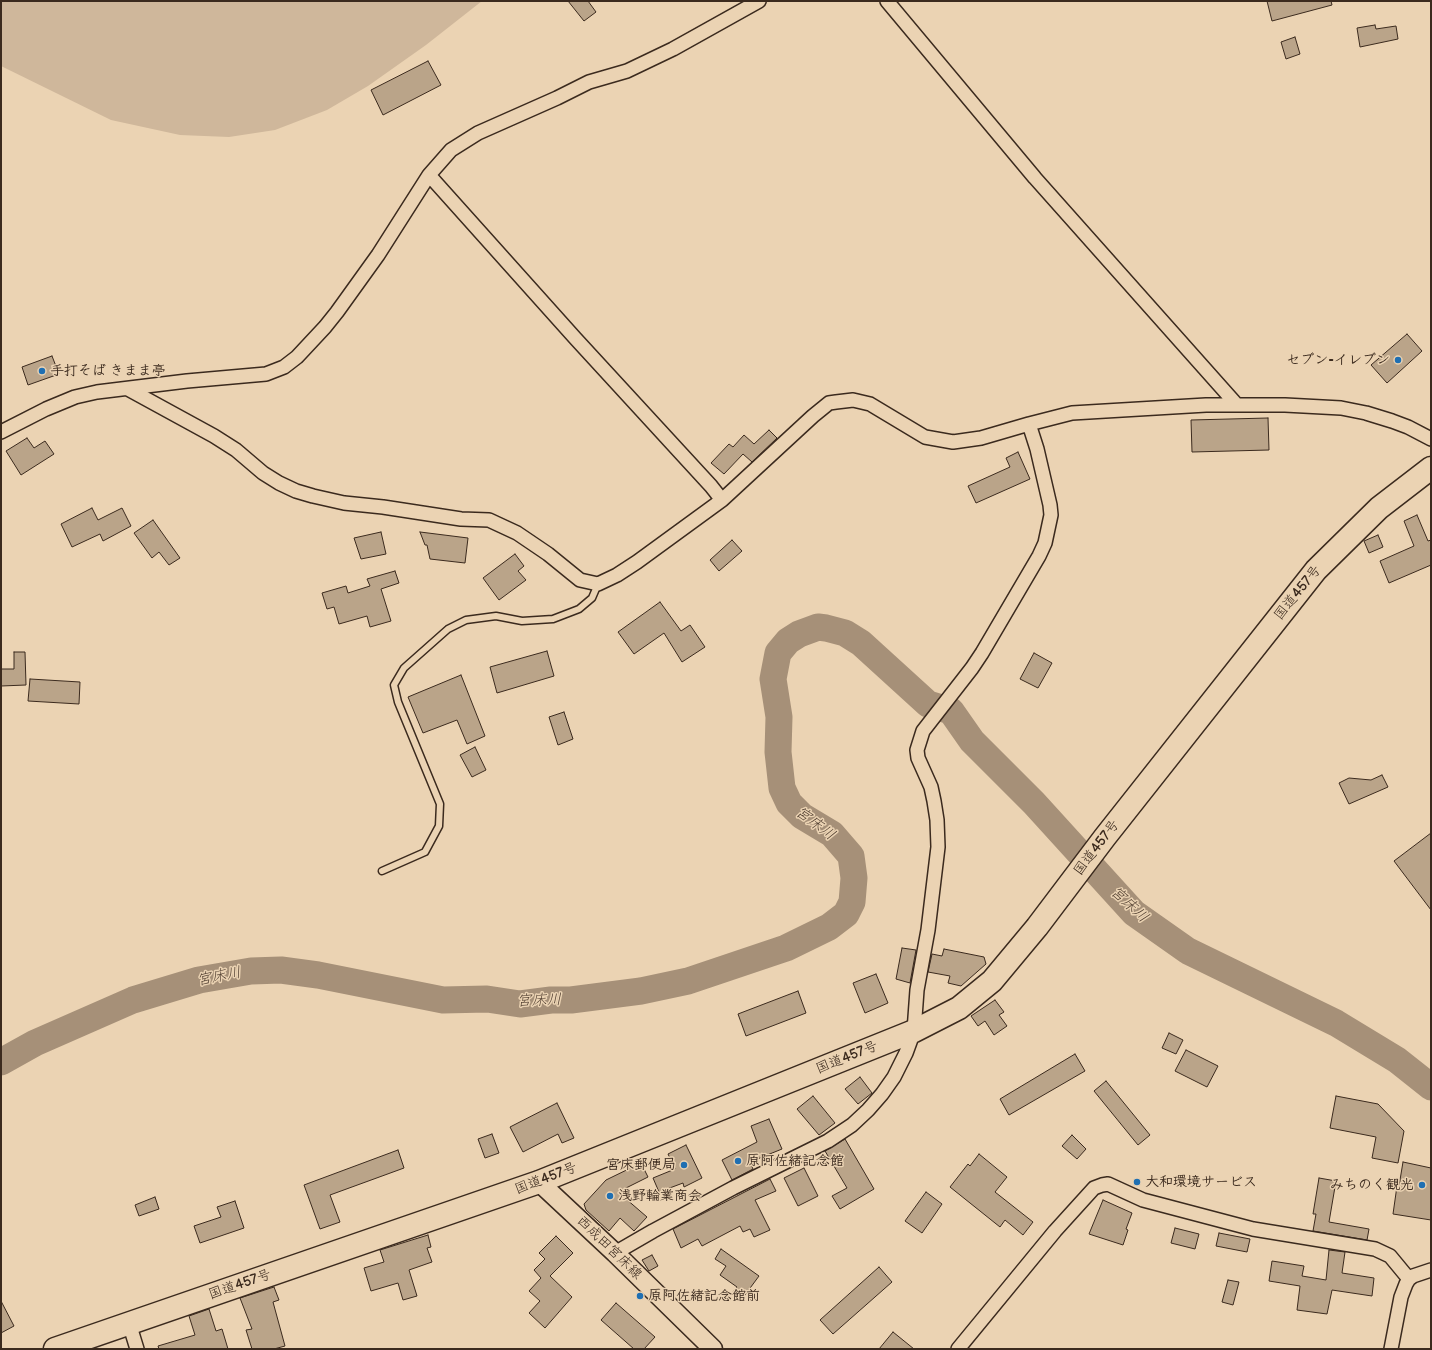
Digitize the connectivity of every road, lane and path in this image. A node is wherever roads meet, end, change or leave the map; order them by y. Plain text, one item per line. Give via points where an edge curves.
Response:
1 (759, 1) edge
2 (887, 1) edge
3 (429, 175) junction
4 (128, 389) junction
5 (1237, 406) junction
6 (1029, 424) junction
7 (1, 432) edge
8 (1431, 439) edge
9 (1431, 468) edge
10 (722, 500) junction
11 (598, 584) junction
12 (382, 871) dead end
13 (914, 1031) junction
14 (539, 1182) junction
15 (615, 1253) junction
16 (1431, 1270) edge
17 (1409, 1279) junction
18 (130, 1323) junction
19 (55, 1349) edge
20 (138, 1349) edge
21 (713, 1349) edge
22 (958, 1349) edge
23 (1391, 1349) edge

1 - 3 street via 628,71 589,82 478,133 451,150
2 - 5 street via 1035,178
3 - 4 street via 378,255 326,326 284,367 266,374
3 - 10 street
4 - 7 street via 75,397
4 - 11 street via 214,436 264,473 296,491 344,503 461,519 488,520 517,533 580,580
5 - 6 street via 1206,405 1084,412
5 - 8 street via 1341,408 1392,421
6 - 10 street via 981,438 953,442 925,437 870,404 852,400 829,403
6 - 13 street via 1050,505 1051,515 1045,543 972,668 923,731 917,750 931,787 937,820 938,847 928,930 917,990
9 - 13 highway, 国道457号 via 1379,508 1316,570 992,981 959,1008
10 - 11 street via 617,576
11 - 12 lane via 592,598 579,609 553,620 522,621 496,616 466,620 448,628 404,668 394,686 398,702 440,804 439,826 424,852
13 - 14 highway, 国道457号
13 - 15 street via 894,1077 868,1110 852,1125 828,1141 733,1188
14 - 15 main road, 西成田宮床線
14 - 18 highway, 国道457号
15 - 21 main road, 西成田宮床線
16 - 17 street
17 - 22 street via 1390,1256 1375,1249 1253,1229 1143,1200 1108,1184 1094,1188 1055,1231
17 - 23 street via 1401,1297
18 - 19 highway, 国道457号
18 - 20 street

